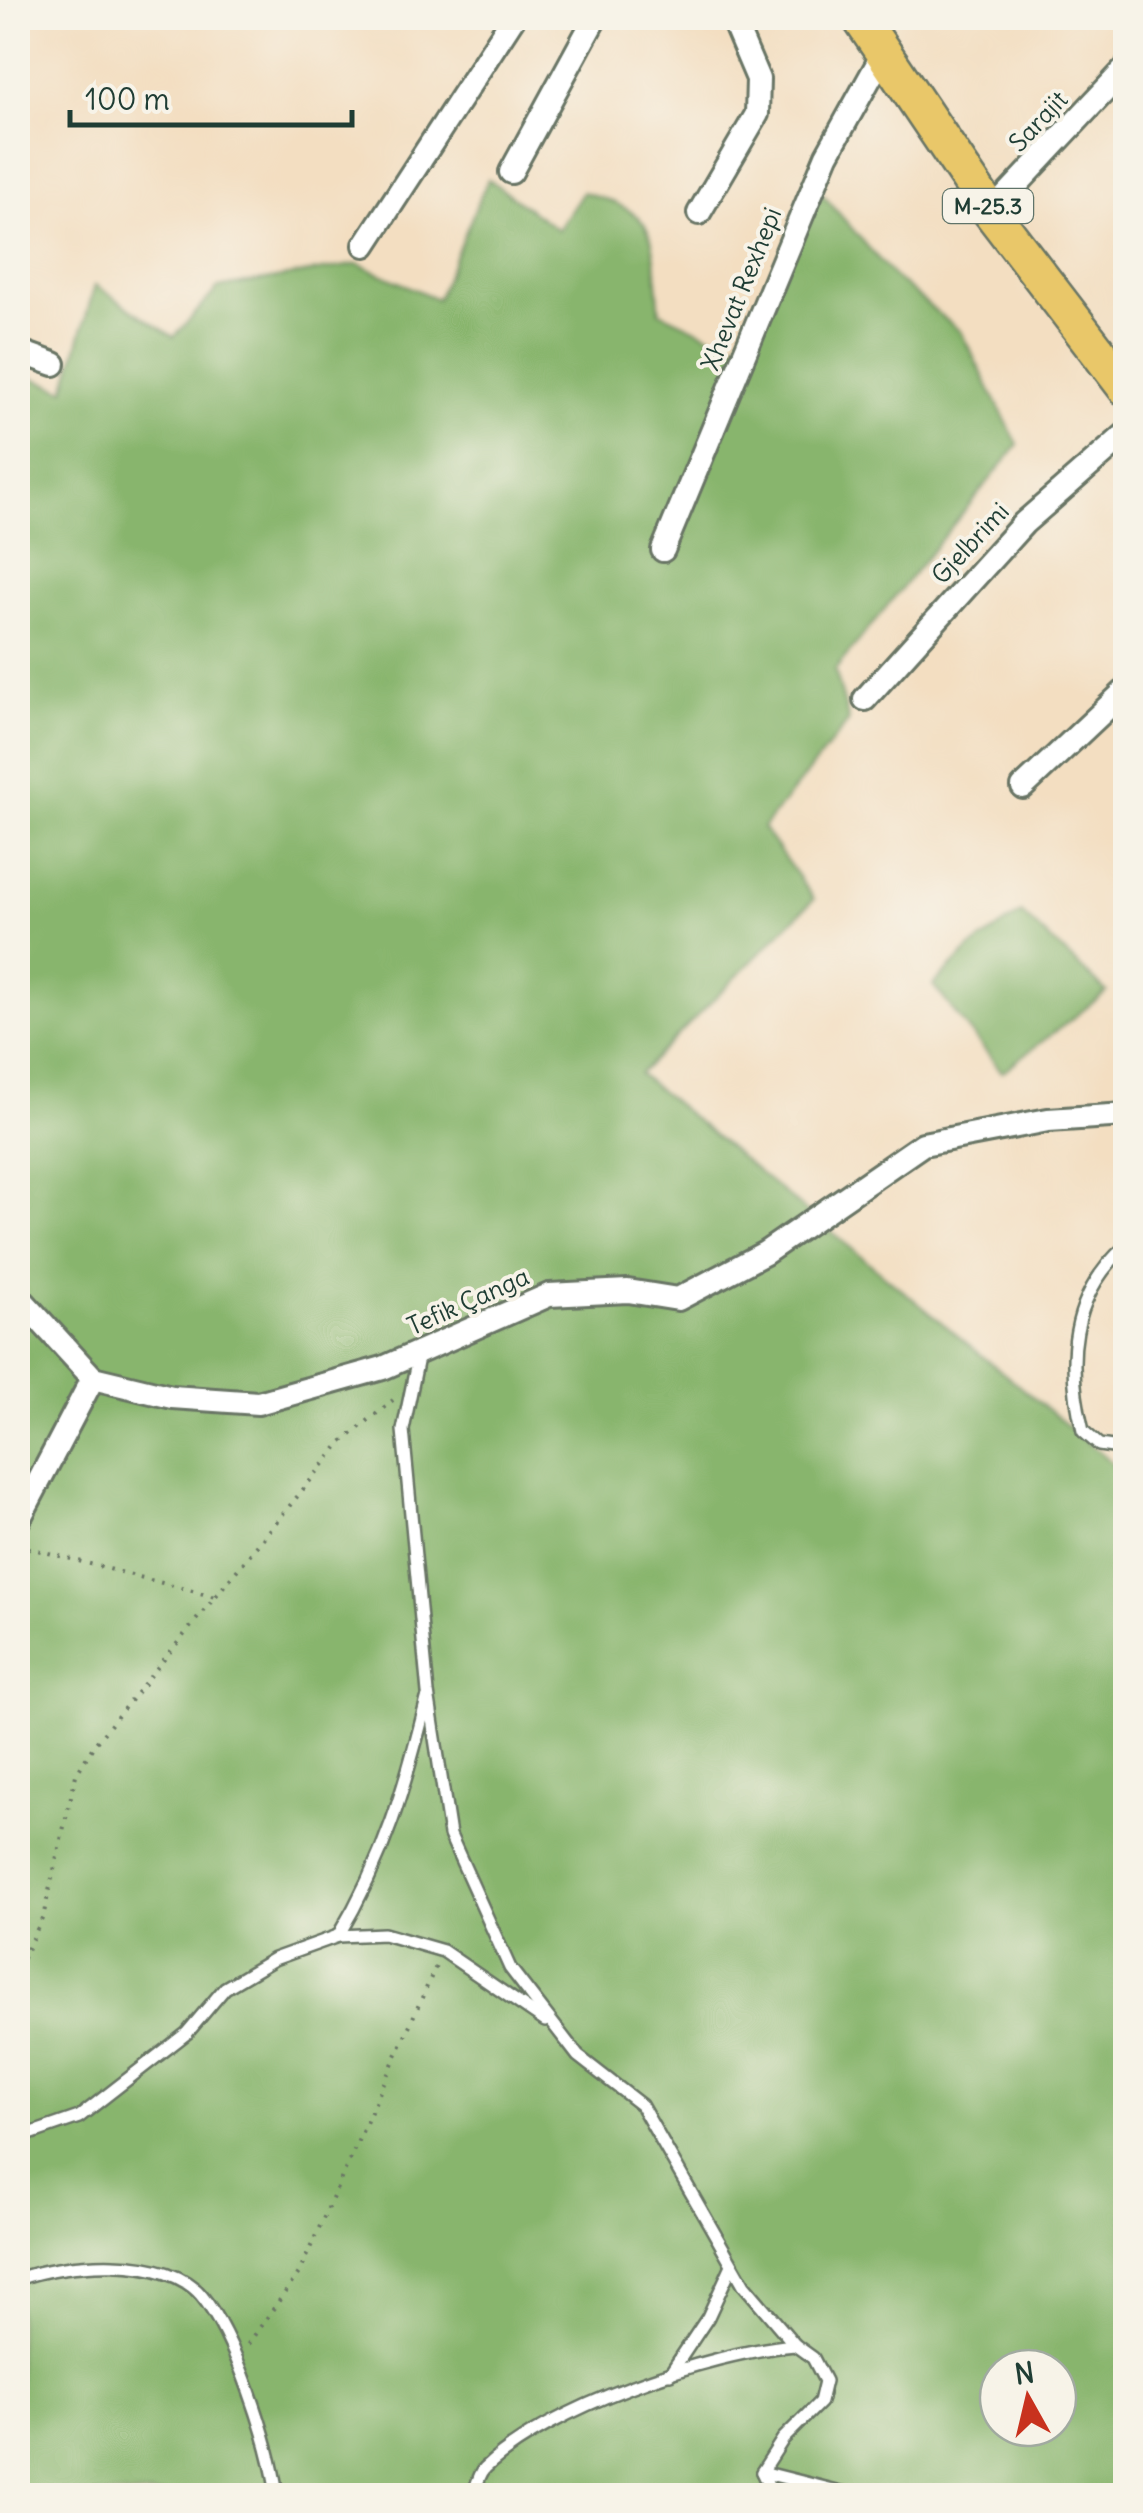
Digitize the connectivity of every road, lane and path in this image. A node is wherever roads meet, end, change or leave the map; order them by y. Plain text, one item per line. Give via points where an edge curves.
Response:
1 (513, 18) edge
2 (595, 18) edge
3 (732, 18) edge
4 (860, 18) edge
5 (882, 56) junction
6 (1126, 68) edge
7 (511, 172) dead end
8 (992, 212) junction
9 (699, 214) dead end
10 (365, 246) dead end
11 (18, 350) edge
12 (54, 364) dead end
13 (1126, 388) edge
14 (1126, 434) edge
15 (663, 550) dead end
16 (1126, 690) edge
17 (865, 699) dead end
18 (1023, 787) dead end
19 (1126, 1115) edge
20 (1126, 1246) edge
21 (18, 1296) edge
22 (419, 1353) junction
23 (94, 1378) junction
24 (409, 1387) junction
25 (1126, 1450) edge
26 (18, 1520) edge
27 (18, 1545) edge
28 (215, 1596) junction
29 (428, 1693) junction
30 (338, 1936) junction
31 (442, 1951) junction
32 (18, 1968) edge
33 (557, 2028) junction
34 (18, 2138) edge
35 (732, 2265) junction
36 (18, 2279) edge
37 (795, 2345) junction
38 (236, 2360) junction
39 (670, 2374) junction
40 (762, 2472) junction
41 (278, 2496) edge
42 (473, 2496) edge
43 (773, 2496) edge
44 (857, 2496) edge

1 - 10 street
2 - 7 street
3 - 9 street via 758,80 757,114
4 - 5 main road, M-25.3
5 - 8 main road, M-25.3
5 - 15 street, Xhevat Rexhepi via 827,155
6 - 8 street, Sarajit
8 - 13 main road, M-25.3
11 - 12 street
14 - 17 street, Gjelbrimi via 1024,523
16 - 18 street
19 - 22 street, Tefik Çanga via 1048,1120 923,1144 765,1252 678,1299 628,1290 549,1295
20 - 25 lane via 1091,1288 1076,1320 1072,1358 1083,1431 1099,1445
21 - 23 street
22 - 23 street, Tefik Çanga via 258,1403 172,1396
22 - 24 lane
23 - 26 street
24 - 28 path via 341,1444
24 - 29 lane via 403,1430
27 - 28 path
28 - 32 path via 76,1775 42,1917
29 - 30 lane via 398,1812 370,1883
29 - 33 lane via 450,1835 510,1968
30 - 31 lane via 384,1934
30 - 34 lane via 274,1959 225,1988 187,2033 80,2118
31 - 33 lane
31 - 38 path via 299,2273
33 - 35 lane via 578,2056 640,2105
35 - 37 lane
35 - 39 lane
36 - 38 lane via 119,2263 179,2280 200,2295
37 - 39 lane via 748,2349
37 - 40 lane via 813,2358 825,2382 820,2402
38 - 41 lane
39 - 42 lane via 574,2409 482,2470
40 - 43 lane
40 - 44 lane

